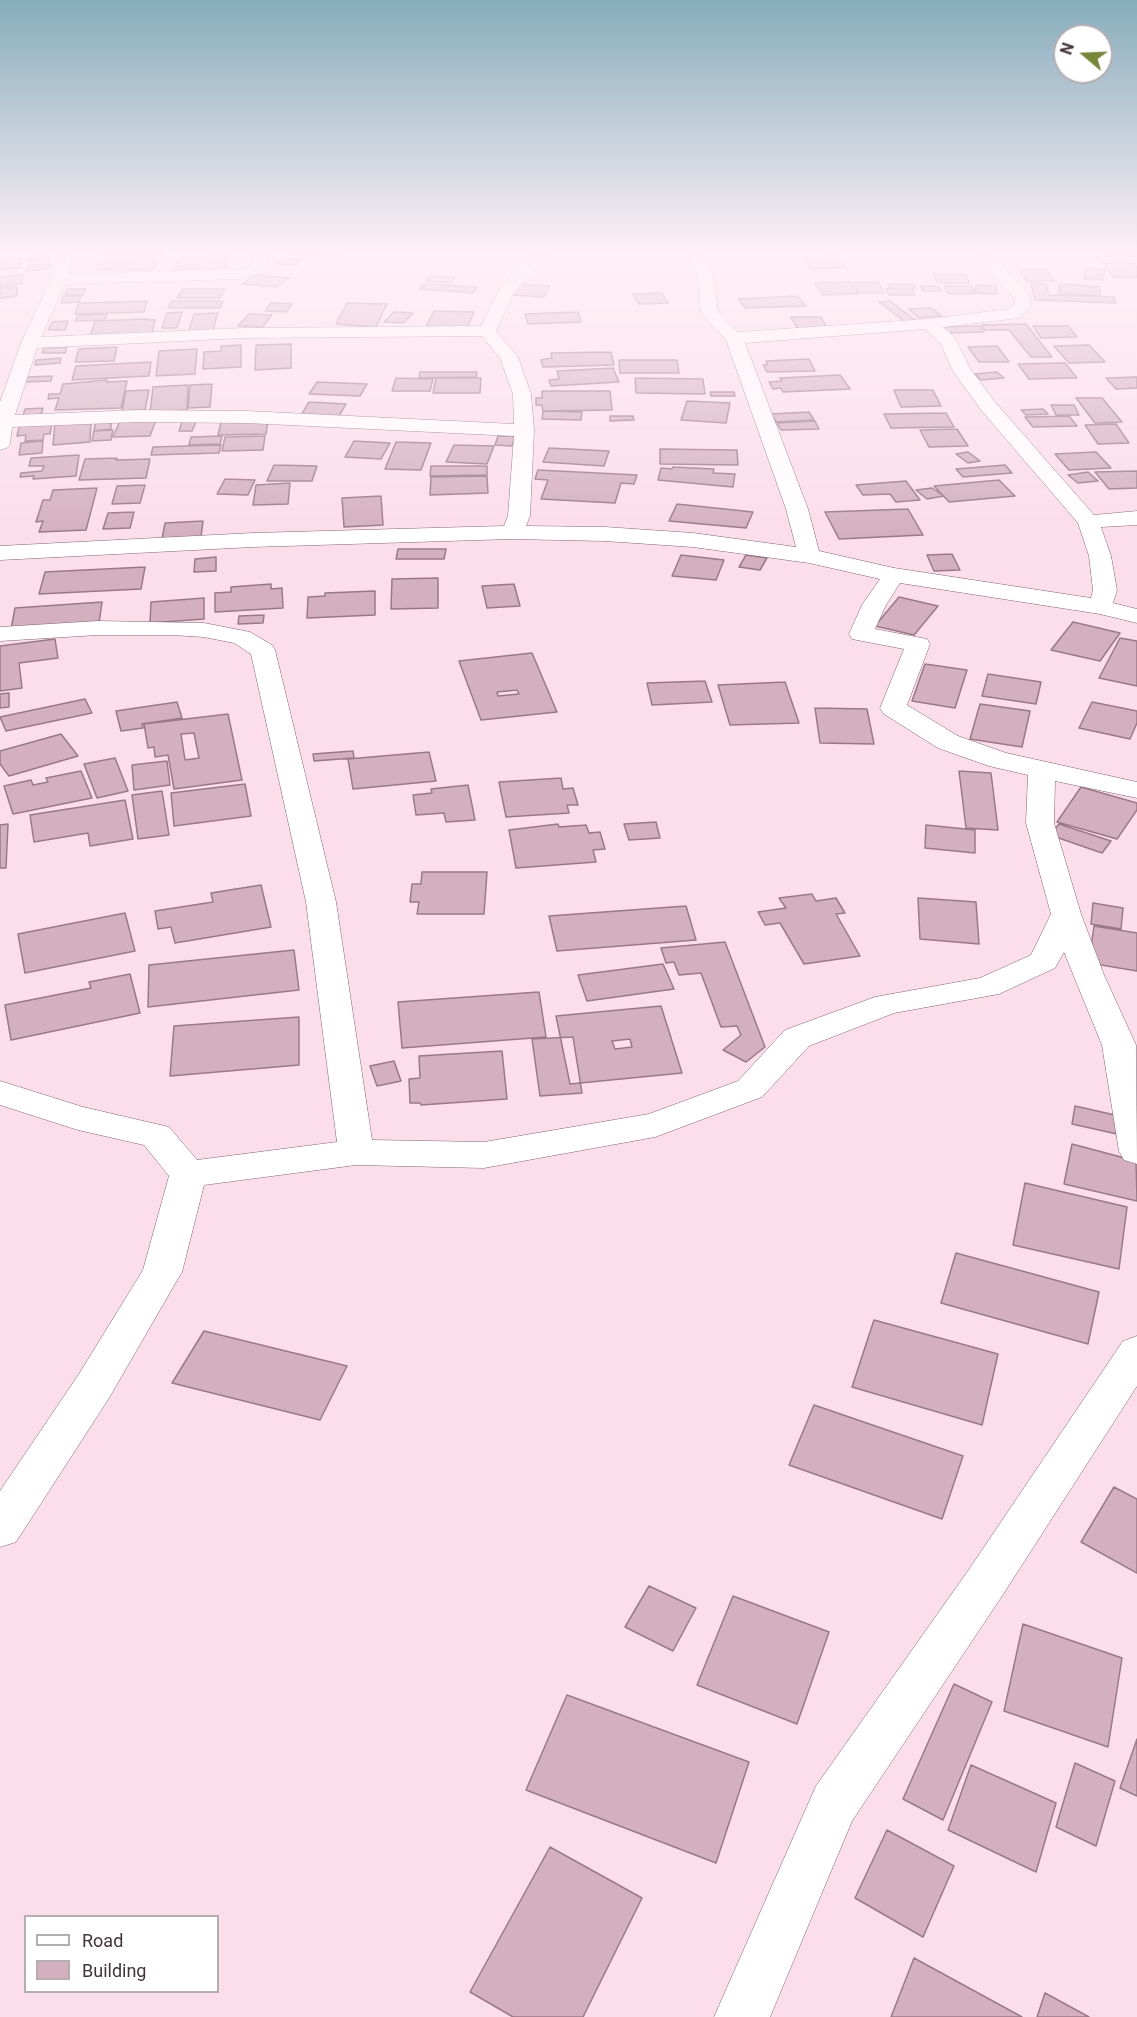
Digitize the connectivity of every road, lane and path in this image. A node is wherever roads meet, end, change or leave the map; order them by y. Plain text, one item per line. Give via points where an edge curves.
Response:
1 (29, 346) edge
2 (500, 346) edge
3 (737, 346) edge
4 (951, 346) edge
5 (524, 430) junction
6 (1, 436) edge
7 (1137, 518) edge
8 (1088, 522) junction
9 (512, 532) junction
10 (0, 554) edge
11 (809, 556) junction
12 (894, 575) junction
13 (1100, 607) junction
14 (1137, 616) edge
15 (0, 634) edge
16 (1042, 768) junction
17 (1137, 790) edge
18 (1066, 914) junction
19 (0, 1093) edge
20 (1137, 1151) edge
21 (356, 1152) junction
22 (188, 1174) junction
23 (1137, 1352) edge
24 (0, 1528) edge
25 (742, 2017) edge

1 - 6 street
2 - 5 street via 510,357 522,394
3 - 11 street via 797,509
4 - 8 street via 962,371 988,406
5 - 6 street via 137,416
5 - 9 street via 519,516
7 - 8 street
8 - 13 street via 1100,556 1105,590
9 - 10 street via 253,540
9 - 11 street via 693,540
11 - 12 street
12 - 13 street
12 - 16 street via 861,634 918,644 892,708 948,742 999,760
13 - 14 street
15 - 21 street via 172,628 241,637 263,650 321,902
16 - 17 street
16 - 18 street via 1040,823
18 - 20 street via 1119,1045
18 - 21 street via 1044,961 988,987 886,1004 797,1038 750,1089 655,1125 484,1155
19 - 22 street via 78,1118 156,1136
21 - 22 street
22 - 24 street via 162,1272 94,1386
23 - 25 street via 834,1804

